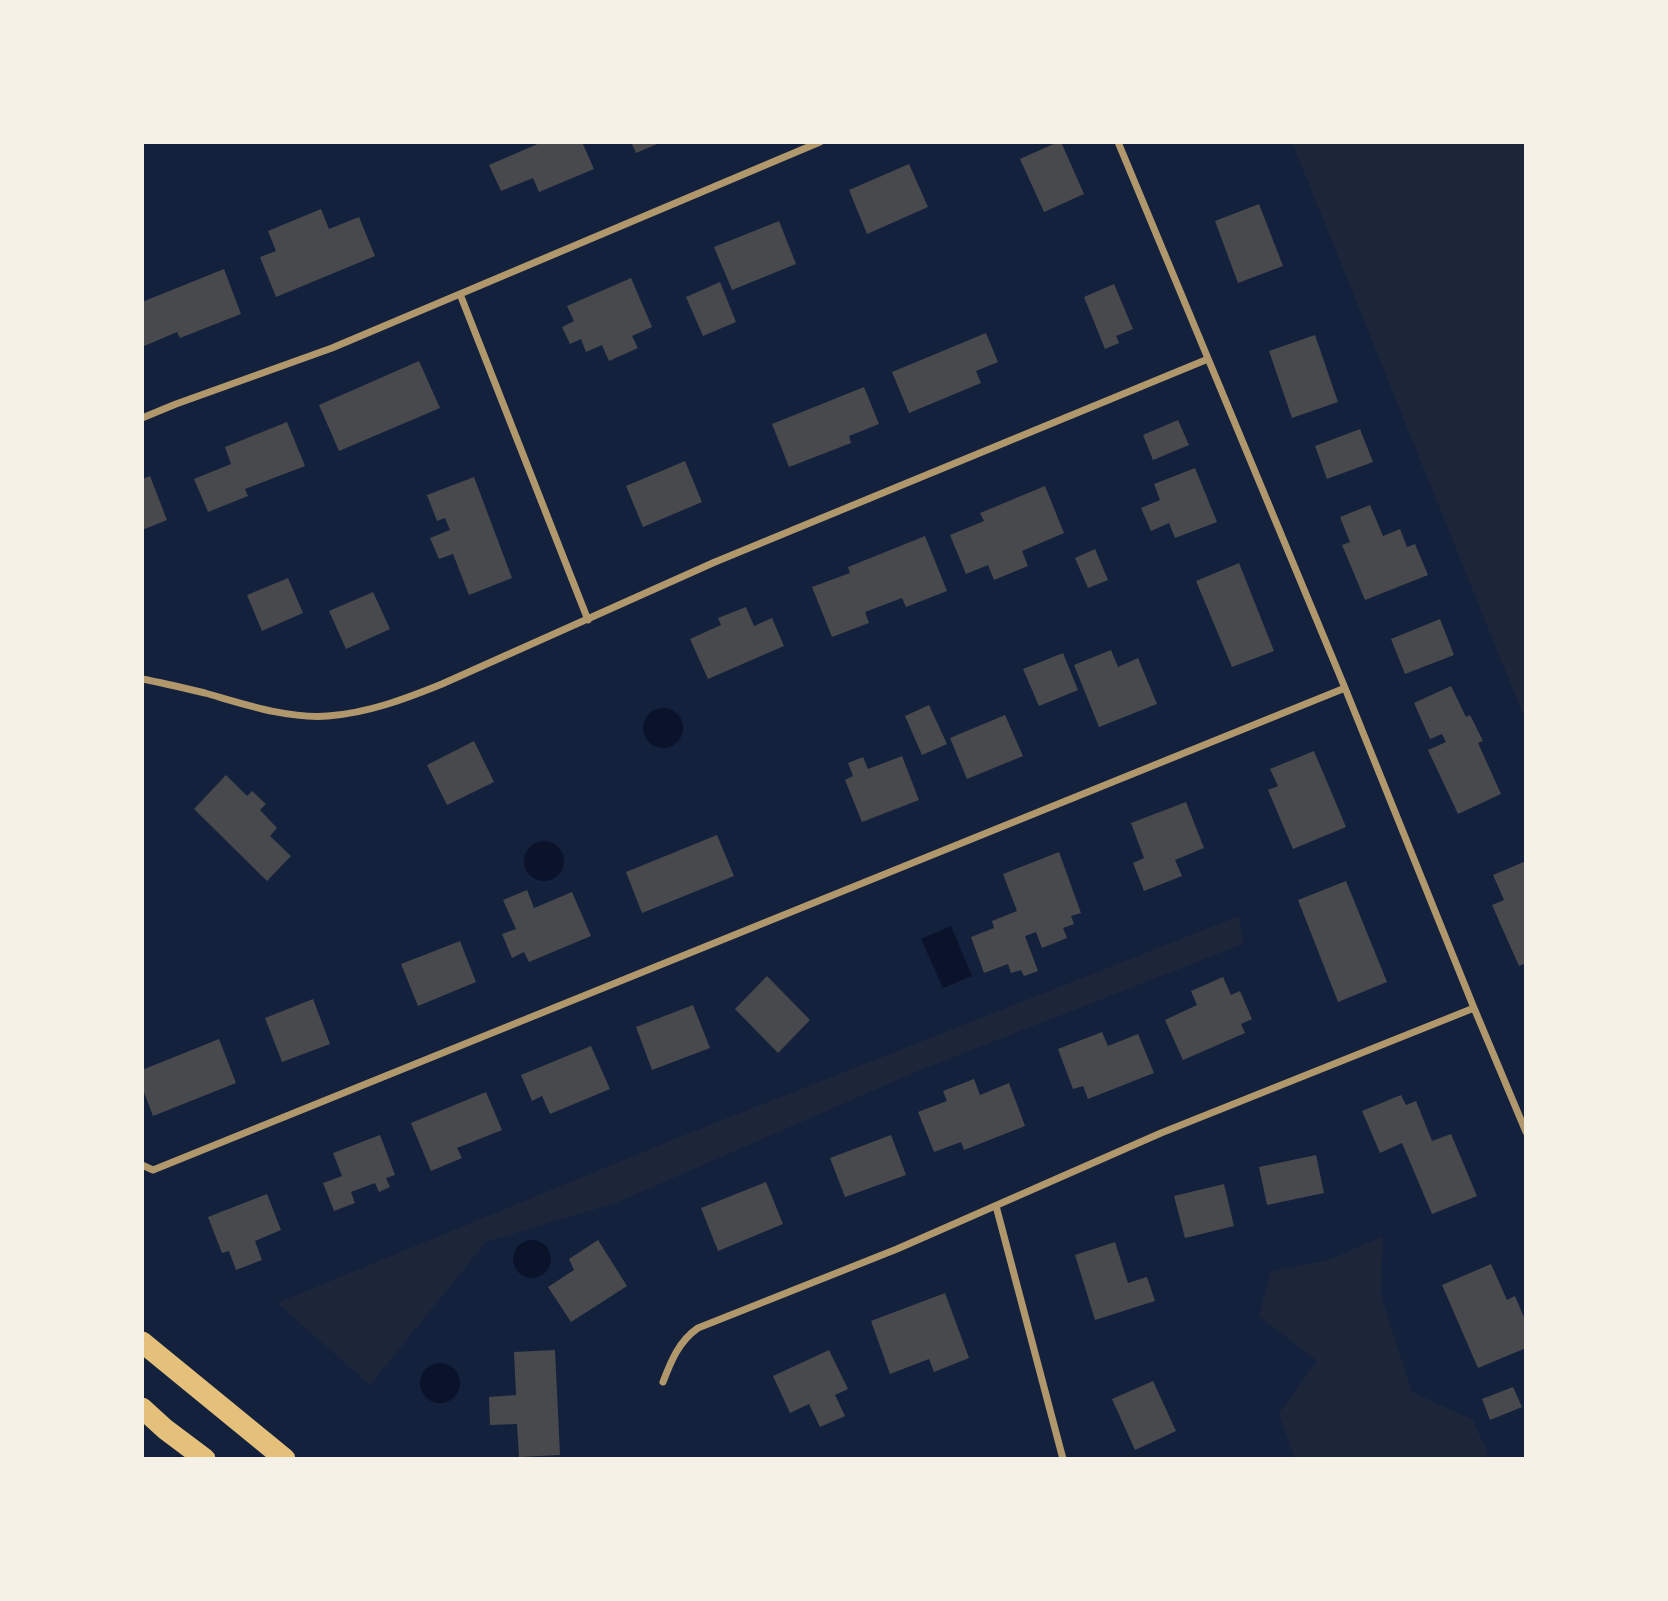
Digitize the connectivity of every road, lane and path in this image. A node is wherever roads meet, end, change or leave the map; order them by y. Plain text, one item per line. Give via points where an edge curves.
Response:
1 (820, 142) edge
2 (1118, 142) edge
3 (460, 294) junction
4 (1208, 359) junction
5 (142, 418) edge
6 (588, 620) junction
7 (142, 679) edge
8 (1345, 688) junction
9 (1474, 1008) junction
10 (1526, 1132) edge
11 (142, 1165) edge
12 (996, 1206) junction
13 (142, 1342) edge
14 (663, 1382) dead end
15 (142, 1408) edge
16 (205, 1459) edge
17 (285, 1459) edge
18 (1063, 1459) edge

1 - 3 street
2 - 4 street
3 - 5 street via 332,348
3 - 6 street
4 - 6 street via 715,562
4 - 8 street
6 - 7 street via 405,699 344,714 285,713
8 - 9 street
8 - 11 street via 153,1170
9 - 10 street
9 - 12 street via 1161,1133
12 - 14 street via 698,1328 676,1350
12 - 18 street
13 - 17 highway
15 - 16 highway

